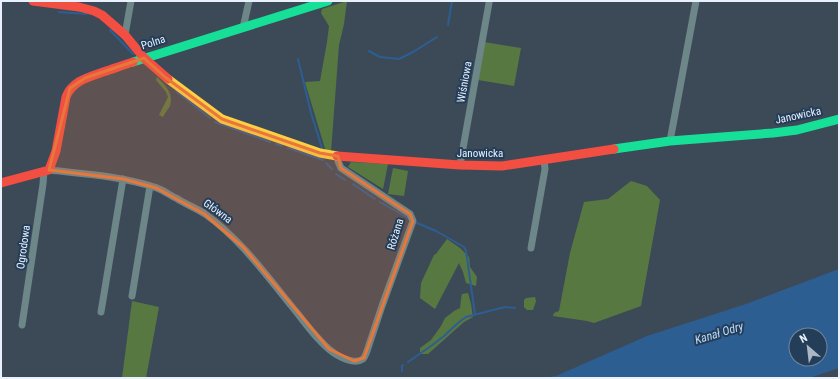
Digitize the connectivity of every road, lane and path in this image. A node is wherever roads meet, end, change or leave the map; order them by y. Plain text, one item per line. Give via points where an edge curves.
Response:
1 (33, 1) edge
2 (131, 1) edge
3 (249, 1) edge
4 (328, 1) edge
5 (696, 1) edge
6 (489, 3) dead end
7 (243, 28) junction
8 (125, 35) junction
9 (144, 58) junction
10 (839, 118) edge
11 (670, 142) junction
12 (338, 156) junction
13 (544, 160) junction
14 (460, 165) junction
15 (47, 171) junction
16 (123, 179) junction
17 (1, 183) edge
18 (150, 186) junction
19 (530, 248) dead end
20 (132, 296) dead end
21 (101, 312) dead end
22 (22, 325) dead end
23 (367, 351) joint

1 - 8 street, Janowicka via 94,10
2 - 8 street
3 - 7 street
4 - 7 street, Polna
5 - 11 street
6 - 14 street, Wiśniowa
7 - 9 street, Polna
8 - 9 street, Janowicka
9 - 12 street, Janowicka via 165,77 222,119 320,153
9 - 15 street, Polna via 85,78 70,88 56,151
10 - 11 street, Janowicka via 796,130
11 - 13 street, Janowicka
12 - 14 street, Janowicka
12 - 23 street, Różana via 341,168 410,214 413,221
13 - 14 street, Janowicka via 502,166
13 - 19 street via 545,169
15 - 16 street, Główna
15 - 17 street, Główna
15 - 22 street, Ogrodowa
16 - 18 street, Główna
16 - 21 street
18 - 20 street
18 - 23 street, Główna via 204,214 224,229 243,247 310,328 338,356 354,361 360,360

